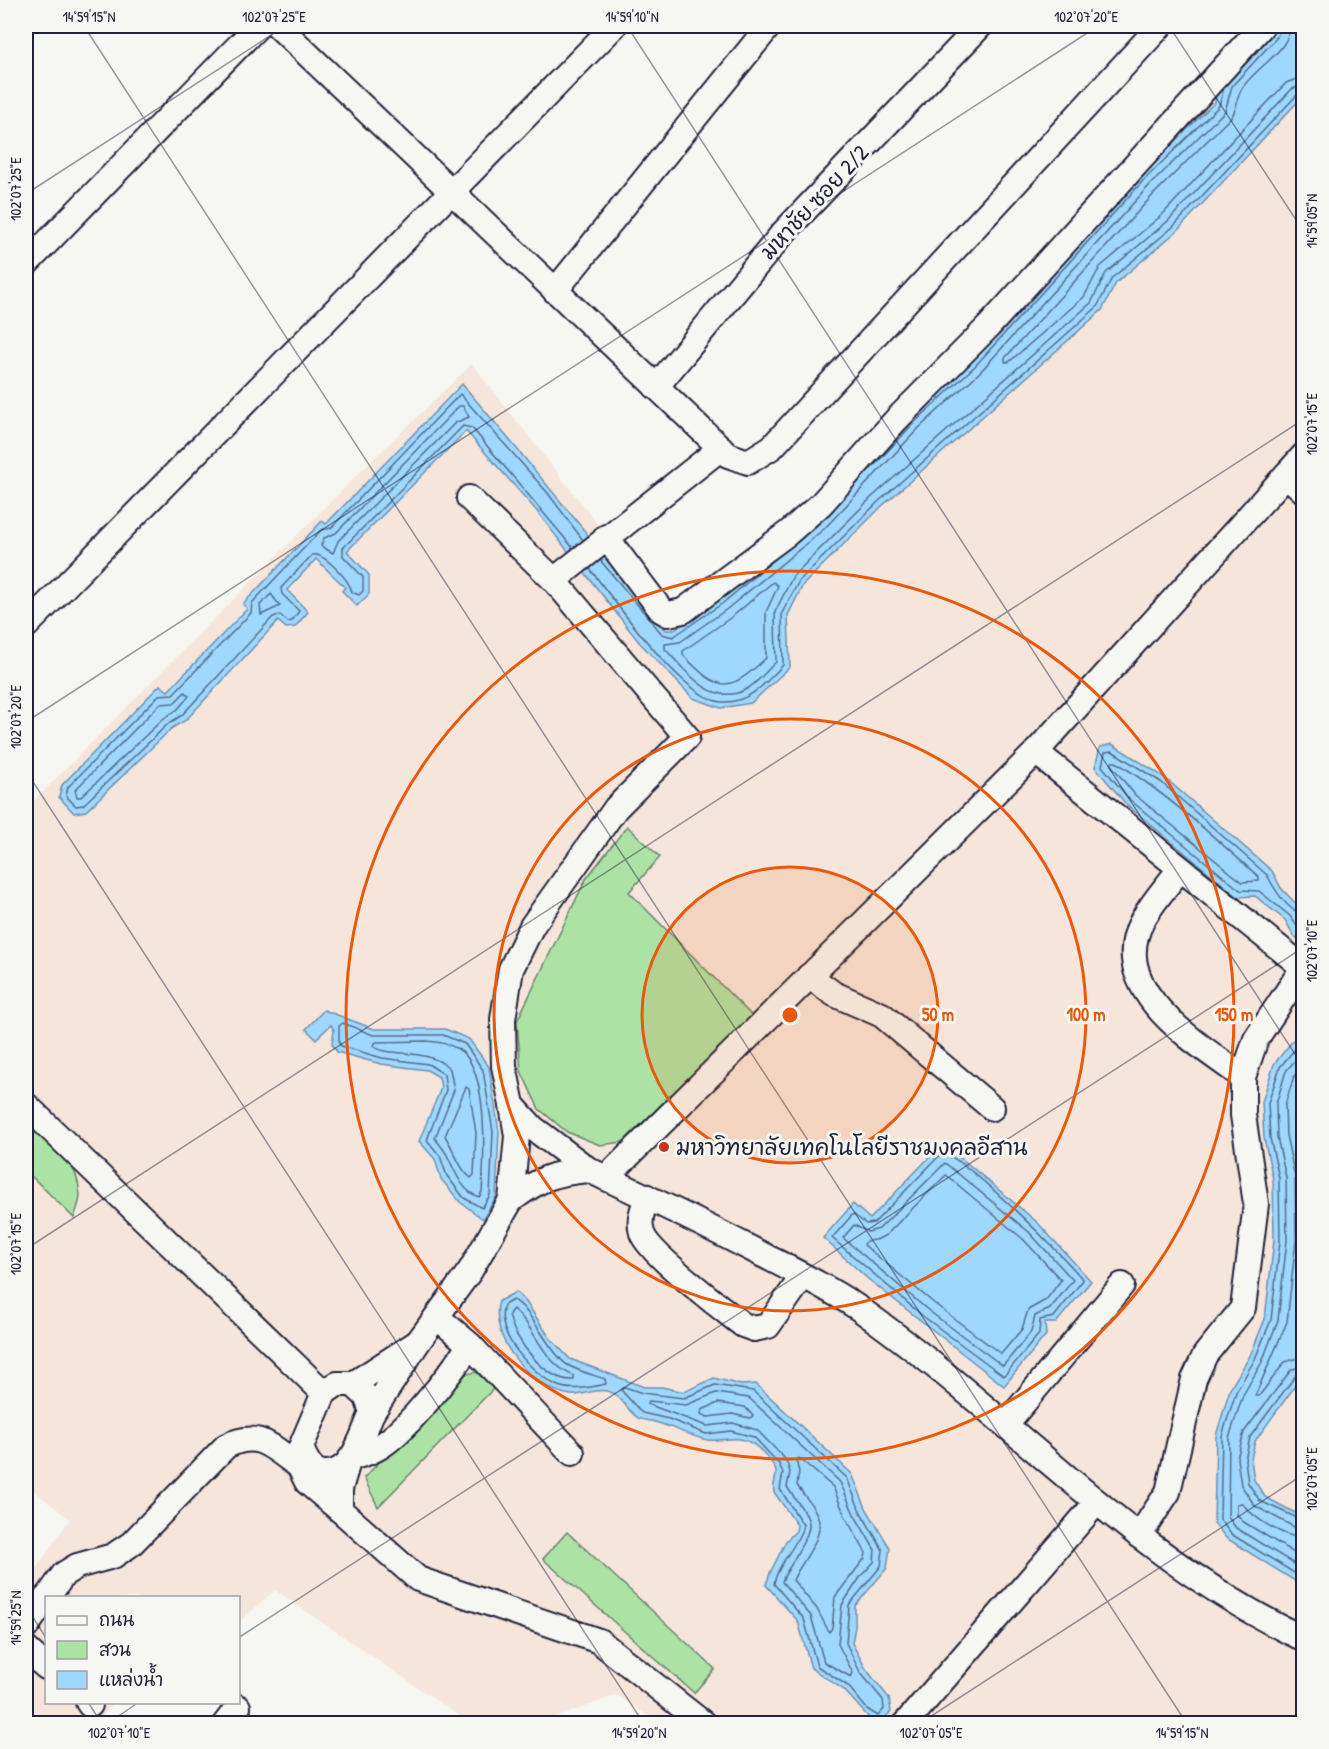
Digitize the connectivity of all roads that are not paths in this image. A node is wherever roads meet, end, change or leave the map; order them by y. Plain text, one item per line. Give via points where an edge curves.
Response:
1 (258, 26) edge
2 (278, 26) edge
3 (614, 26) edge
4 (769, 26) edge
5 (980, 26) edge
6 (1160, 26) edge
7 (1262, 26) edge
8 (449, 191) junction
9 (26, 264) edge
10 (555, 291) junction
11 (656, 387) junction
12 (721, 448) junction
13 (1304, 455) edge
14 (1286, 475) junction
15 (1304, 491) edge
16 (469, 498) dead end
17 (605, 538) junction
18 (554, 580) junction
19 (26, 626) edge
20 (1036, 752) junction
21 (1180, 869) junction
22 (1303, 968) edge
23 (809, 976) junction
24 (1244, 1077) junction
25 (512, 1105) junction
26 (26, 1106) edge
27 (992, 1108) dead end
28 (598, 1174) junction
29 (647, 1197) junction
30 (511, 1200) junction
31 (804, 1276) junction
32 (1122, 1285) dead end
33 (437, 1317) junction
34 (418, 1342) junction
35 (470, 1345) junction
36 (353, 1384) junction
37 (324, 1393) junction
38 (372, 1413) junction
39 (1006, 1424) junction
40 (572, 1453) dead end
41 (299, 1456) junction
42 (349, 1462) junction
43 (1097, 1502) junction
44 (340, 1510) junction
45 (1139, 1536) junction
46 (48, 1596) edge
47 (45, 1601) edge
48 (26, 1627) edge
49 (1304, 1639) edge
50 (26, 1649) edge
51 (45, 1666) edge
52 (704, 1724) edge
53 (905, 1724) edge

1 - 9 street
2 - 8 street
3 - 8 street
4 - 10 street
5 - 11 street, มหาชัย ซอย 2/2 via 784,232
6 - 12 street via 772,447 748,462
7 - 17 street via 989,326 821,504 788,533 683,611 668,614
8 - 10 street
8 - 19 street
10 - 11 street
11 - 12 street
12 - 17 street
13 - 14 street
14 - 15 street
14 - 20 street
16 - 18 street
17 - 18 street
18 - 25 street via 687,737 616,808 532,926 511,969 502,1019 504,1066
20 - 21 street
20 - 23 street
21 - 22 street
21 - 24 street via 1142,921 1134,946 1135,972 1179,1030
22 - 24 street via 1256,1039
23 - 27 street via 834,994 882,1015
23 - 28 street
24 - 45 street via 1243,1115 1256,1204 1243,1308 1201,1363 1168,1492
25 - 28 street via 532,1128
25 - 30 street via 517,1136
26 - 37 street
28 - 29 street
28 - 30 street via 557,1173 532,1184
29 - 31 street
29 - 31 street via 641,1214 644,1238 743,1325 754,1329 768,1326
30 - 33 street via 470,1271
31 - 39 street via 869,1316
32 - 39 street
33 - 34 street
33 - 35 street
34 - 36 street
34 - 38 street
35 - 40 street
35 - 42 street via 384,1445
36 - 37 street via 337,1384
36 - 38 street via 367,1397
37 - 41 street
38 - 42 street
39 - 43 street
41 - 42 street via 319,1473 335,1474
41 - 44 street via 307,1482
41 - 46 street via 252,1437 226,1446 131,1544 113,1556 77,1566 64,1574
42 - 44 street via 340,1489
43 - 45 street
43 - 53 street
44 - 52 street via 418,1579 599,1641
45 - 49 street via 1219,1594
47 - 48 street
50 - 51 street

